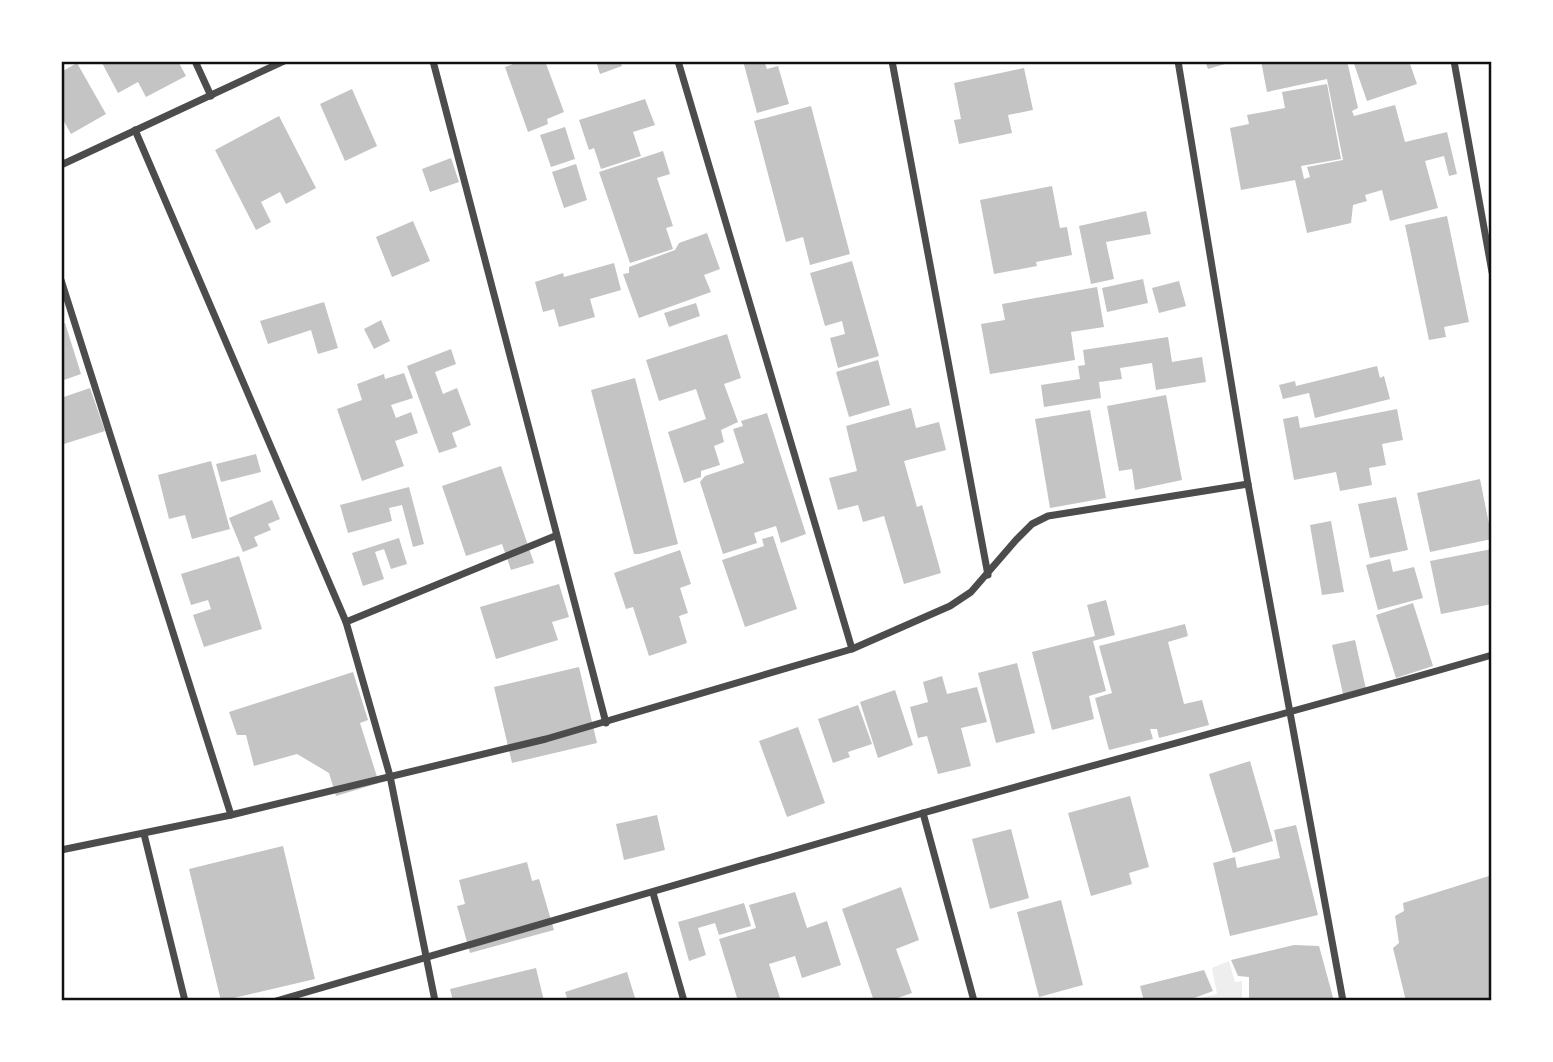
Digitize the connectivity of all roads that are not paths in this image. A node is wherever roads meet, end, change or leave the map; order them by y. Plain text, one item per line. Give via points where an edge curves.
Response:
1 (194, 61) edge
2 (284, 61) edge
3 (433, 61) edge
4 (678, 61) edge
5 (892, 61) edge
6 (1178, 61) edge
7 (1454, 61) edge
8 (211, 96) junction
9 (135, 130) junction
10 (61, 165) edge
11 (1492, 272) edge
12 (61, 280) edge
13 (1248, 484) junction
14 (555, 536) junction
15 (988, 575) junction
16 (346, 622) junction
17 (852, 649) junction
18 (1492, 655) edge
19 (1290, 714) junction
20 (606, 723) junction
21 (390, 776) junction
22 (923, 813) junction
23 (230, 815) junction
24 (144, 834) junction
25 (61, 850) edge
26 (653, 893) junction
27 (426, 957) junction
28 (185, 1001) edge
29 (276, 1001) edge
30 (435, 1001) edge
31 (684, 1001) edge
32 (974, 1001) edge
33 (1343, 1001) edge

1 - 8 street
2 - 8 street
3 - 14 street
4 - 17 street
5 - 15 street
6 - 13 street
7 - 11 street
8 - 9 street
9 - 10 street
9 - 16 street
12 - 23 street
13 - 15 street via 1048,516 1032,524
13 - 19 street
14 - 16 street
14 - 20 street
15 - 17 street via 950,606
16 - 21 street
17 - 20 street
18 - 19 street
19 - 22 street
19 - 33 street
20 - 21 street
21 - 23 street
21 - 27 street
22 - 26 street
22 - 32 street
23 - 24 street
24 - 25 street
24 - 28 street
26 - 27 street
26 - 31 street
27 - 29 street
27 - 30 street

